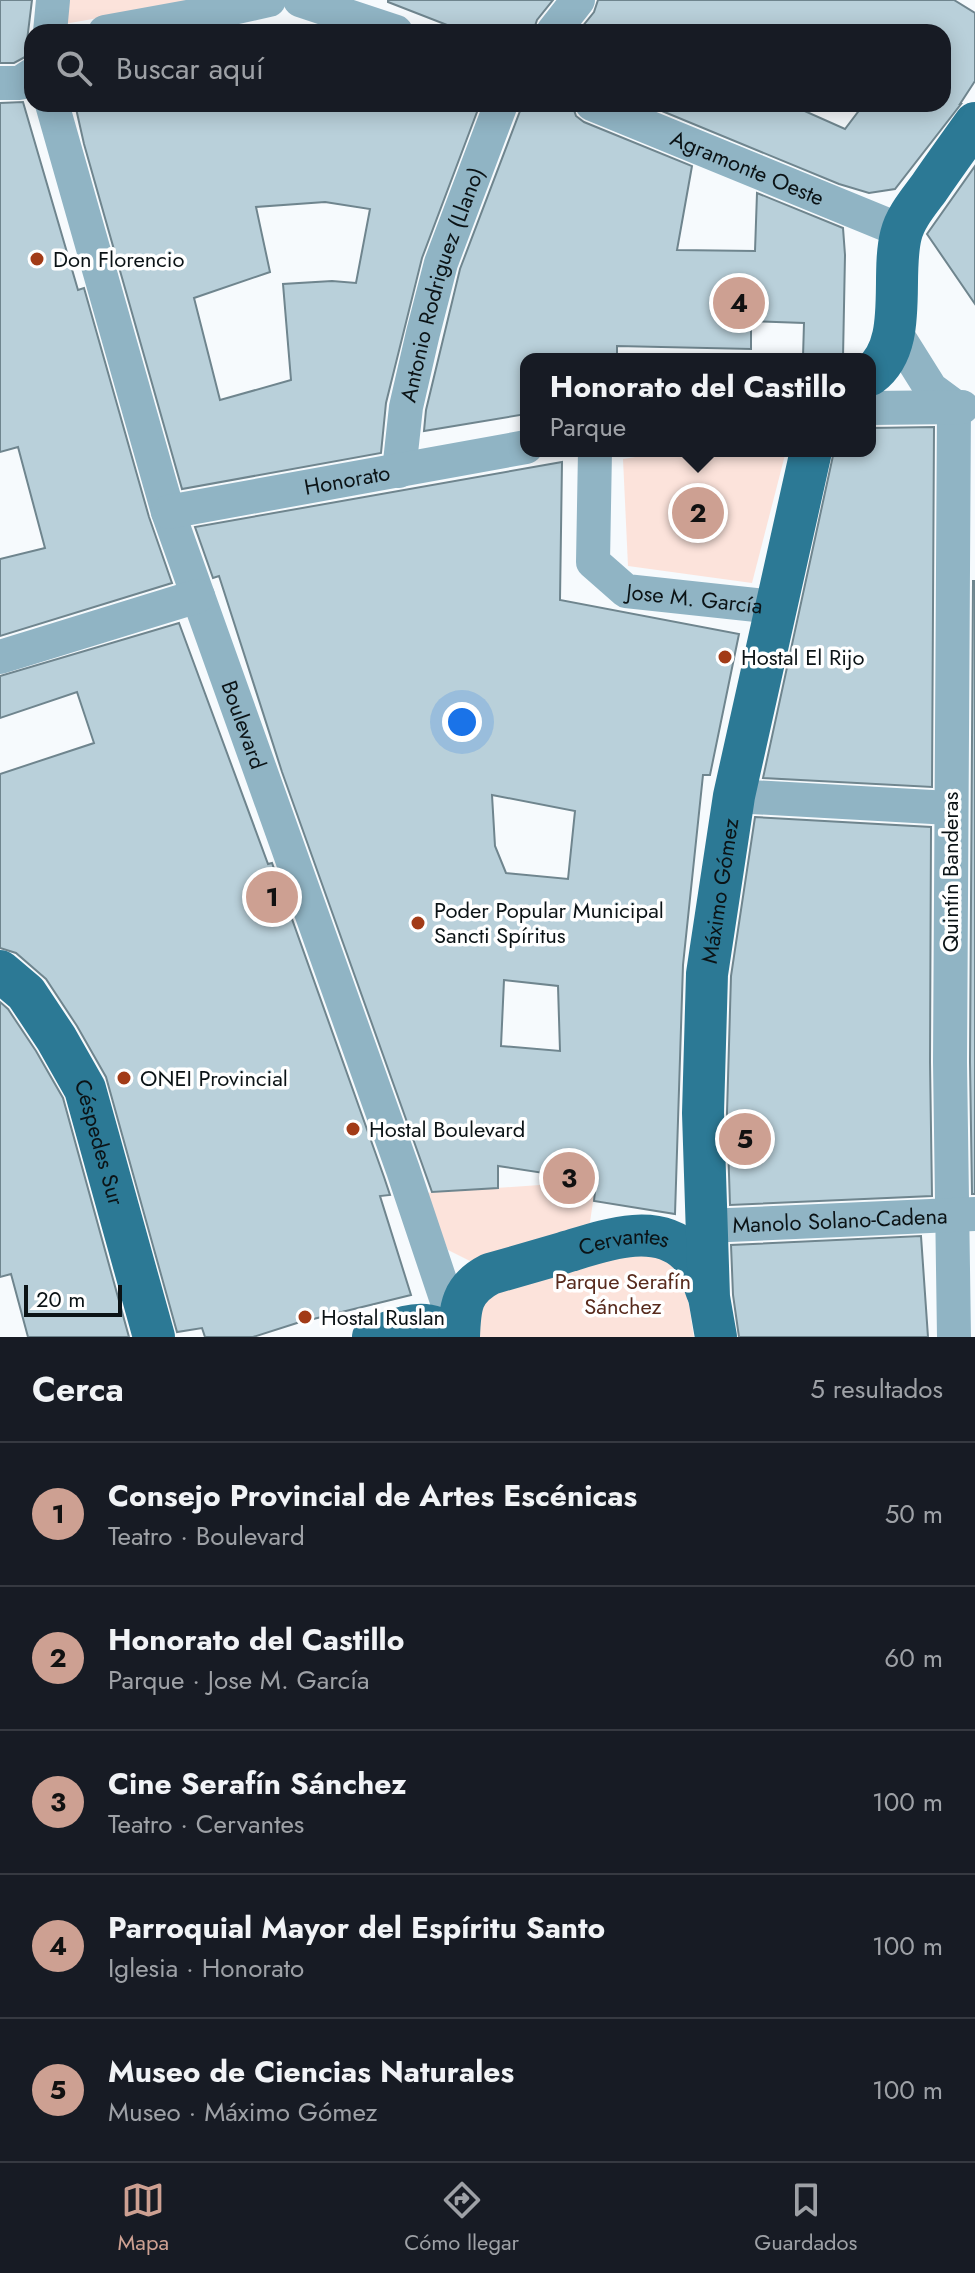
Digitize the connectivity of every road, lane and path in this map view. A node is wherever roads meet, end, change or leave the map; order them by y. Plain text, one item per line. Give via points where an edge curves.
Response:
1 (53, 0) edge
2 (269, 0) edge
3 (300, 0) edge
4 (578, 0) edge
5 (51, 24) edge
6 (149, 24) edge
7 (372, 24) edge
8 (559, 24) edge
9 (24, 80) edge
10 (0, 83) edge
11 (54, 112) edge
12 (498, 112) edge
13 (612, 112) edge
14 (975, 123) edge
15 (902, 231) junction
16 (894, 330) junction
17 (876, 369) edge
18 (876, 408) edge
19 (964, 408) edge
20 (520, 448) edge
21 (595, 457) edge
22 (810, 457) edge
23 (399, 471) junction
24 (168, 512) junction
25 (198, 596) junction
26 (775, 607) junction
27 (0, 657) edge
28 (963, 754) edge
29 (734, 796) junction
30 (950, 808) junction
31 (0, 971) edge
32 (963, 1215) edge
33 (706, 1226) junction
34 (649, 1236) junction
35 (709, 1297) junction
36 (154, 1337) edge
37 (373, 1337) edge
38 (458, 1337) edge
39 (716, 1337) edge
40 (954, 1337) edge

1 - 5 street
2 - 6 street
3 - 7 street
4 - 8 street
9 - 10 street
11 - 24 street, Boulevard
12 - 23 street, Antonio Rodriguez (Llano) via 441,263 406,407
13 - 15 street, Agramonte Oeste
14 - 15 main road
15 - 16 main road
16 - 17 main road
16 - 19 street via 931,389
18 - 19 street
19 - 28 street, Quintín Banderas
20 - 23 street, Honorato
21 - 26 street, Jose M. García via 593,562 615,582 626,591
22 - 26 main road, Máximo Gómez
23 - 24 street, Honorato
24 - 25 street, Boulevard
25 - 27 street
25 - 38 street, Boulevard
26 - 29 main road, Máximo Gómez
28 - 30 street, Quintín Banderas
29 - 30 street
29 - 33 main road, Máximo Gómez via 707,974
30 - 32 street, Quintín Banderas via 950,1062
31 - 36 main road, Céspedes Sur via 26,993 85,1089
32 - 33 street, Manolo Solano-Cadena
32 - 40 street, Quintín Banderas
33 - 34 main road
33 - 35 main road, Máximo Gómez
34 - 35 main road, Cervantes via 687,1252
34 - 38 main road, Cervantes via 615,1238 476,1281 465,1296
35 - 39 main road, Máximo Gómez
37 - 38 main road via 419,1324

